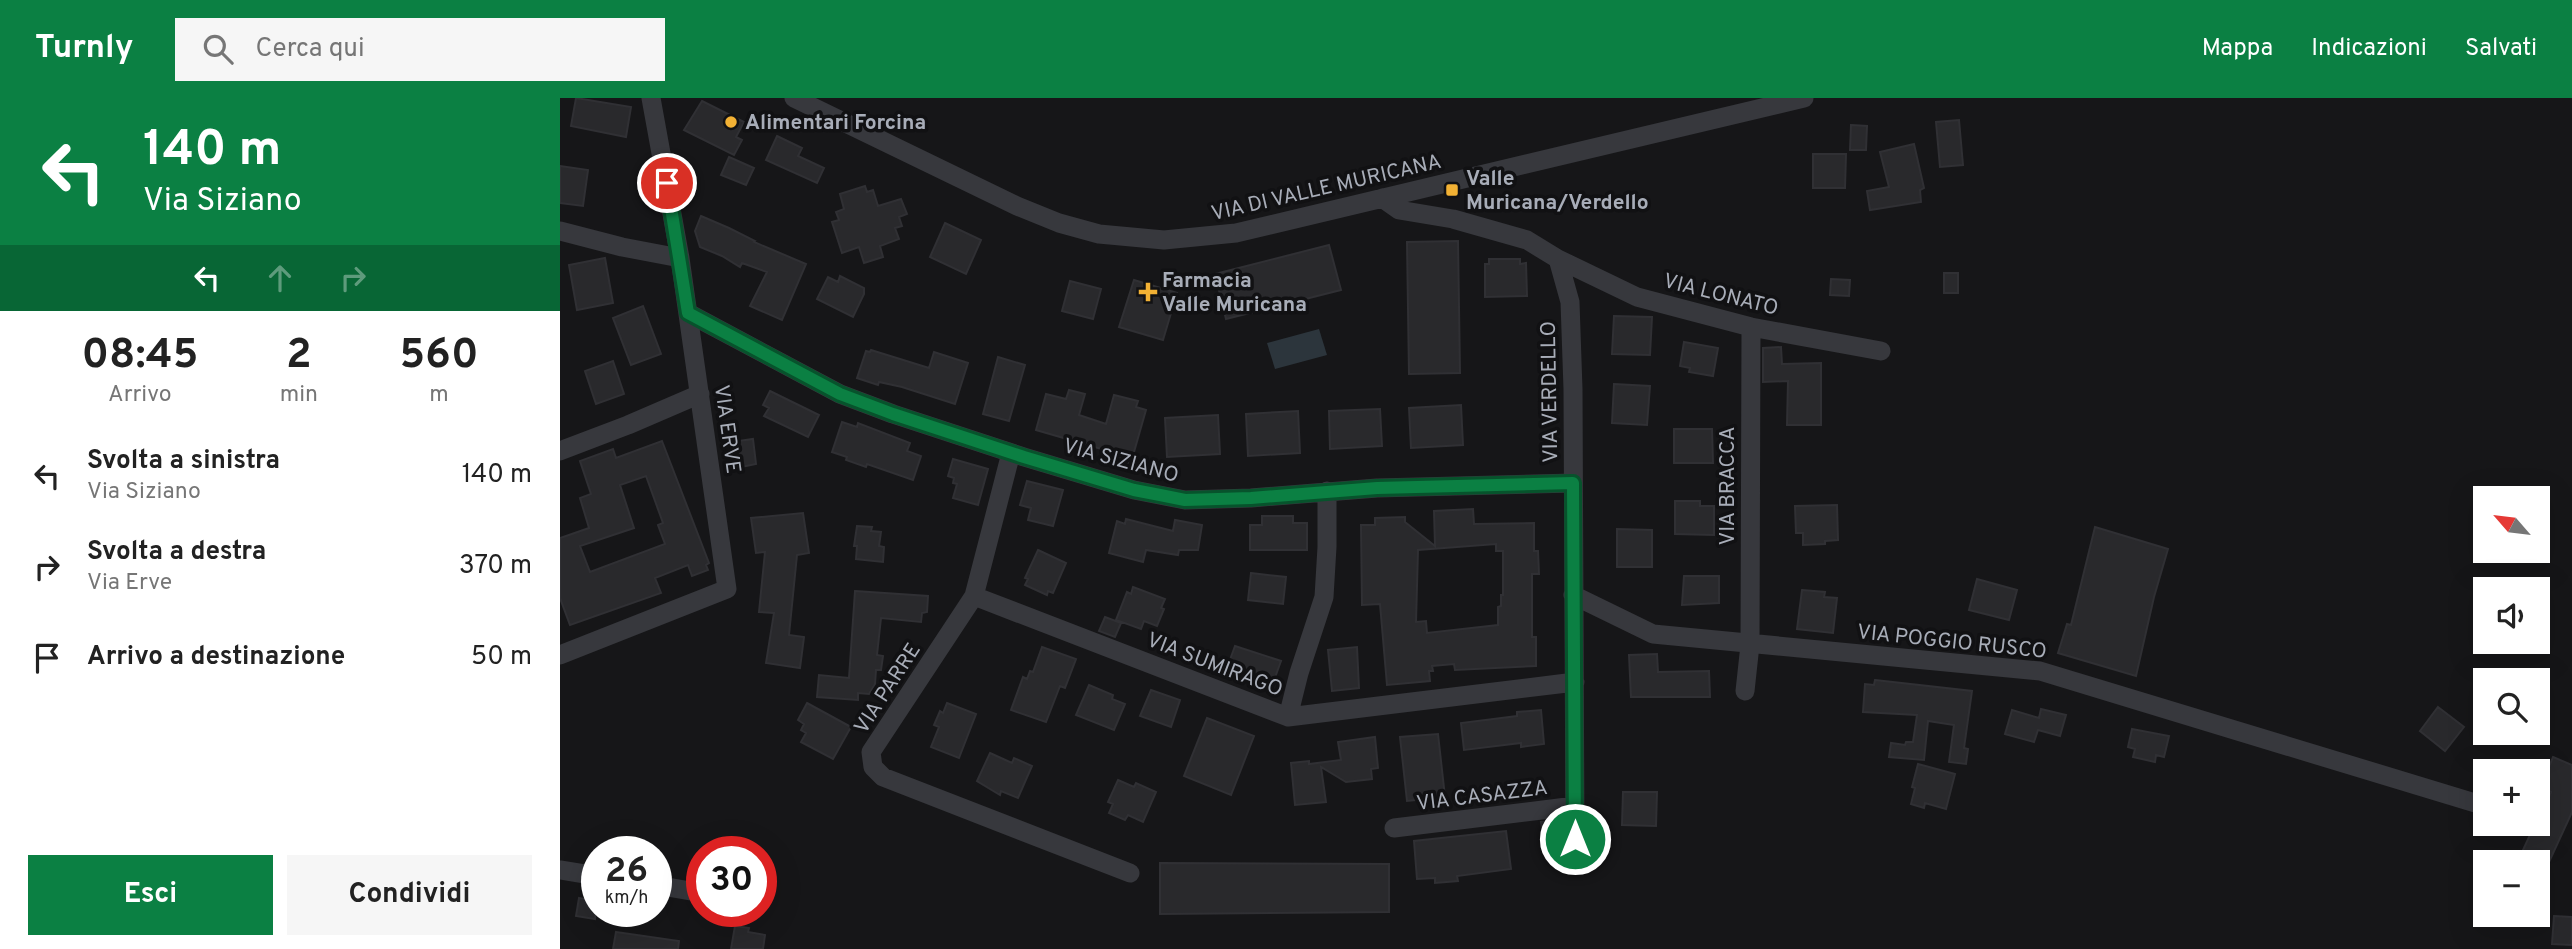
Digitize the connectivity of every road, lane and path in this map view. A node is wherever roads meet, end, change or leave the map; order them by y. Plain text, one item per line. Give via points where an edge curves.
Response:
1 (651, 98) edge
2 (794, 98) edge
3 (1804, 98) edge
4 (1382, 198) junction
5 (560, 231) edge
6 (680, 258) junction
7 (1558, 259) junction
8 (688, 313) junction
9 (1751, 327) junction
10 (1881, 351) dead end
11 (700, 394) junction
12 (560, 451) edge
13 (1012, 453) junction
14 (1573, 483) junction
15 (1327, 491) junction
16 (1573, 595) junction
17 (974, 596) junction
18 (1751, 645) junction
19 (560, 655) edge
20 (1575, 682) junction
21 (1745, 691) dead end
22 (1288, 717) junction
23 (2473, 802) edge
24 (1575, 806) junction
25 (1394, 828) dead end
26 (1575, 839) dead end
27 (560, 870) edge
28 (581, 873) edge
29 (1130, 873) dead end

1 - 6 street, VIA ERVE
2 - 4 street, VIA DI VALLE MURICANA via 1017,206 1099,234 1200,238
3 - 4 street, VIA DI VALLE MURICANA
4 - 7 street via 1399,210 1453,219 1527,240
5 - 6 street
6 - 8 street, VIA ERVE
7 - 9 street, VIA LONATO via 1637,297
7 - 14 street, VIA VERDELLO via 1570,302
8 - 11 street, VIA ERVE
8 - 13 street, VIA SIZIANO via 840,394
9 - 10 street, VIA LONATO
9 - 18 street, VIA BRACCA
11 - 12 street
11 - 19 street, VIA ERVE via 727,589
13 - 15 street, VIA SIZIANO via 1134,490 1185,500
13 - 17 street, VIA PARRE
14 - 15 street, VIA SIZIANO
14 - 16 street, VIA VERDELLO
15 - 22 street via 1324,597
16 - 18 street, VIA POGGIO RUSCO via 1653,634
16 - 20 street, VIA VERDELLO
17 - 22 street, VIA SUMIRAGO
17 - 29 street, VIA PARRE via 872,752 873,767 883,777
18 - 21 street, VIA BRACCA
18 - 23 street, VIA POGGIO RUSCO via 2040,671
20 - 22 street, VIA SUMIRAGO
20 - 24 street, VIA VERDELLO
24 - 25 street, VIA CASAZZA
24 - 26 street, VIA VERDELLO
27 - 28 street

